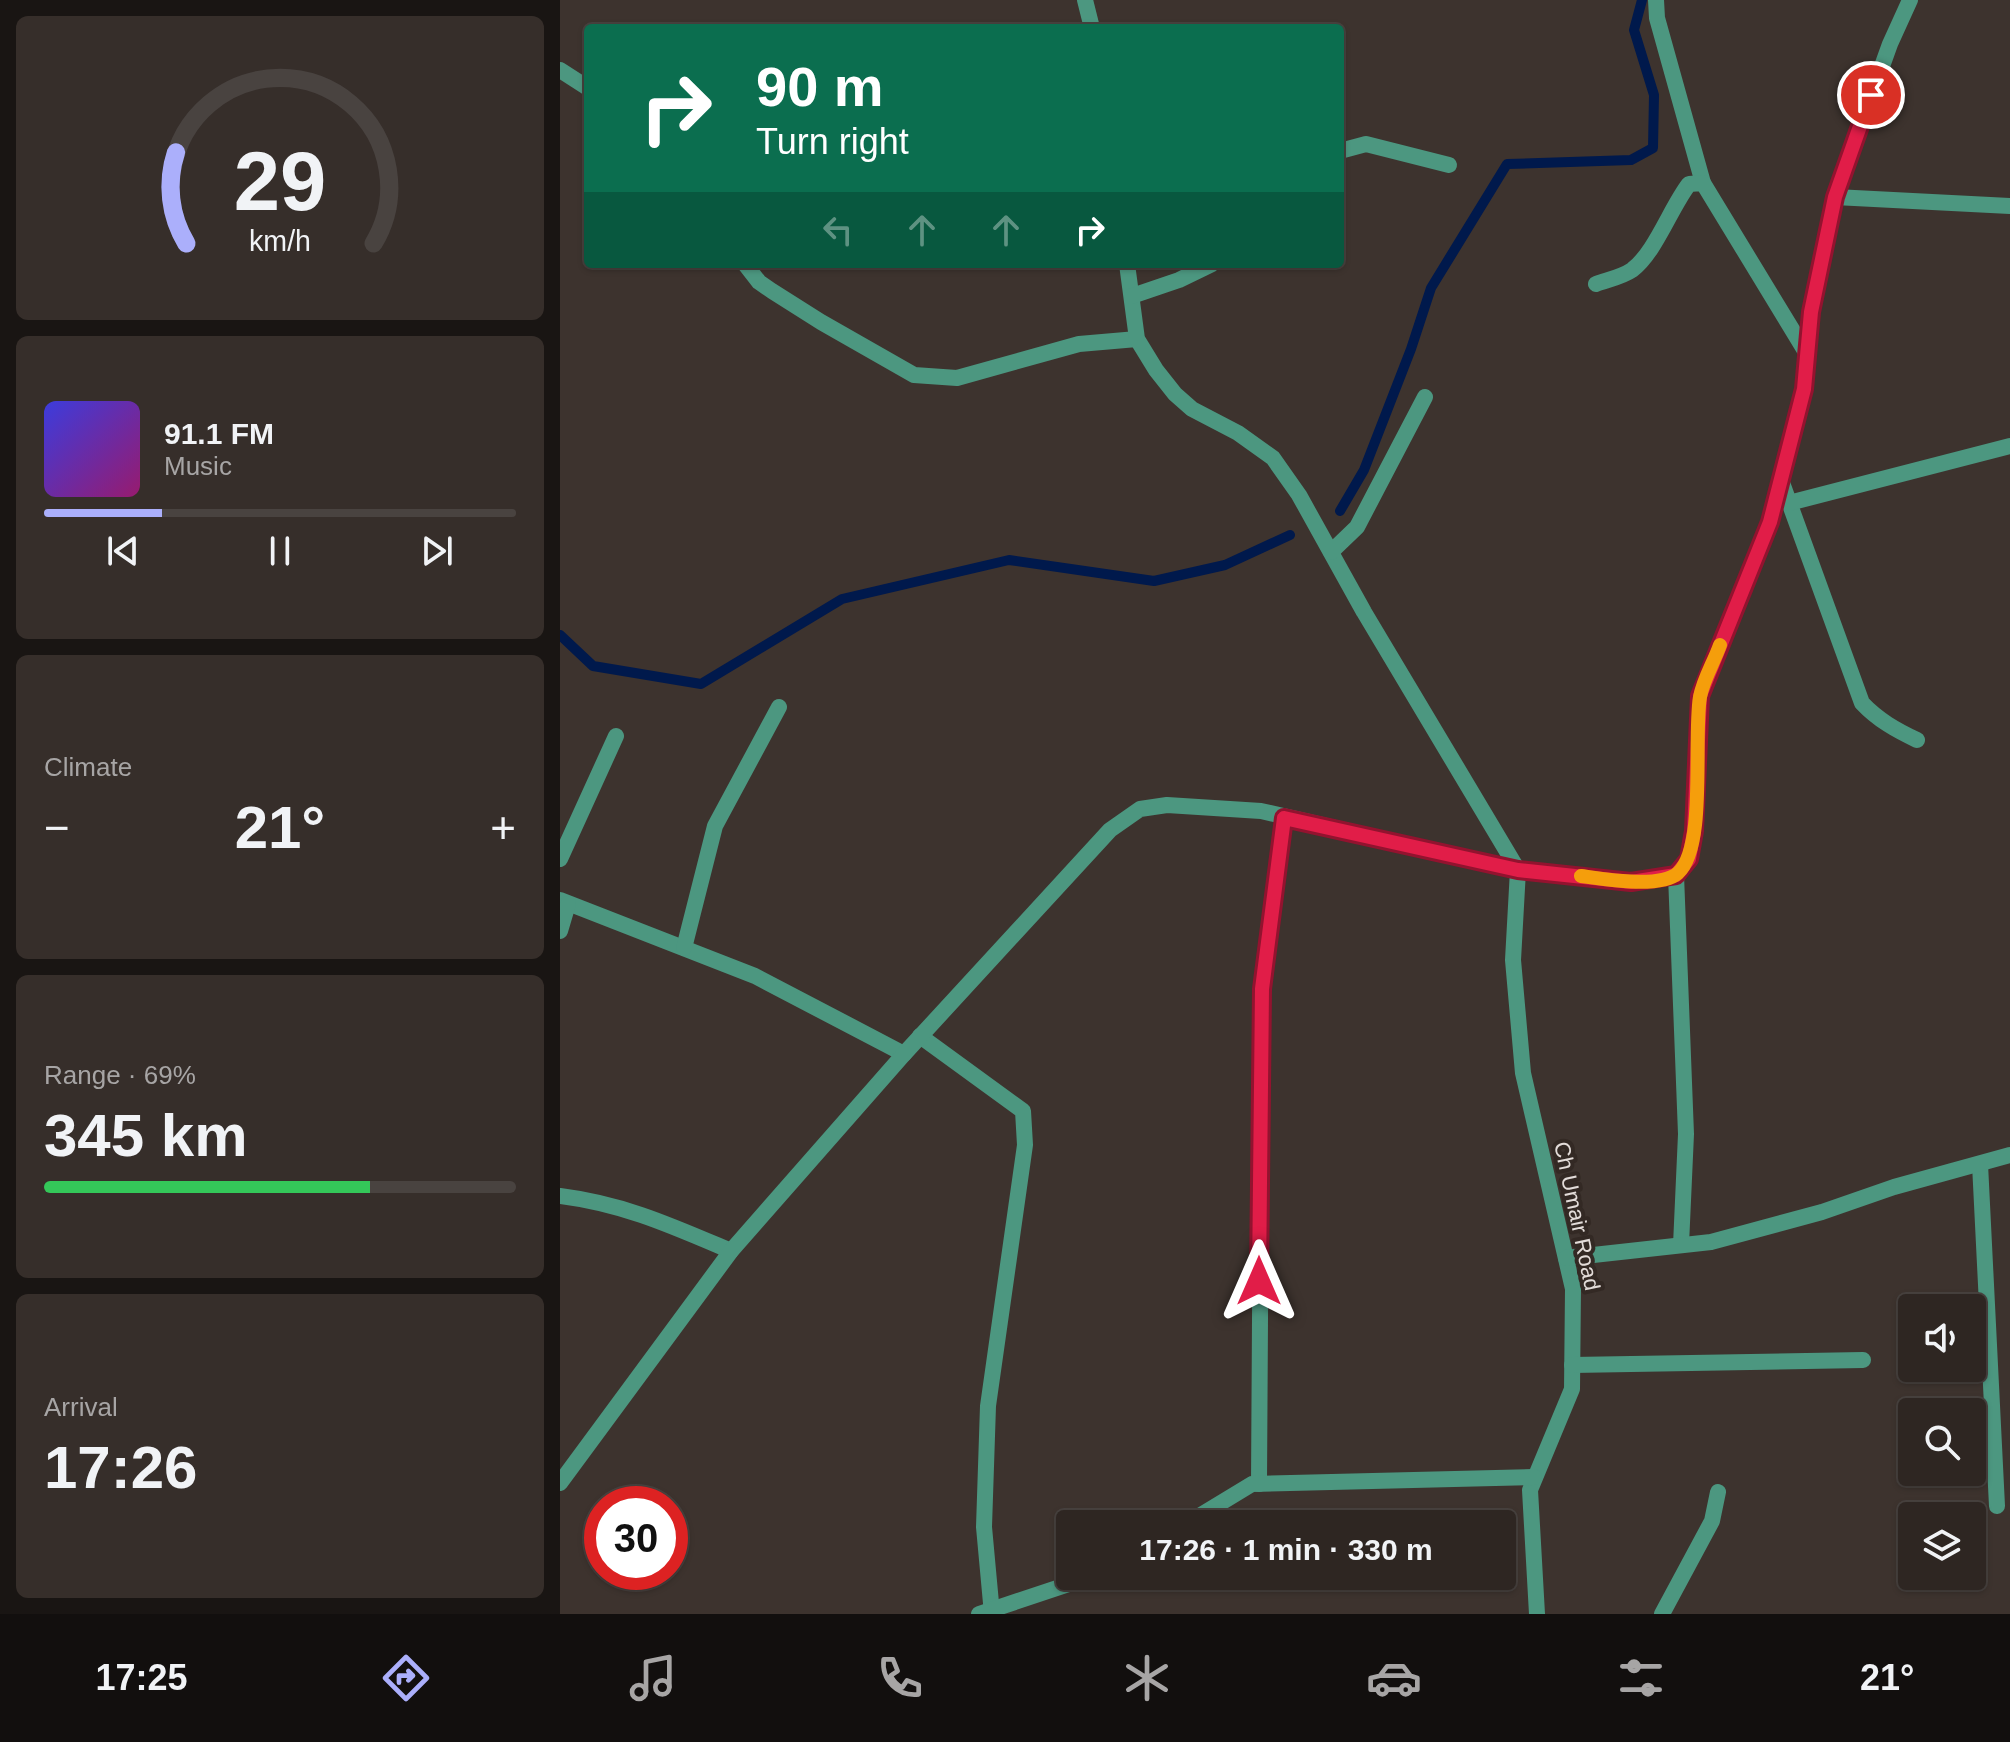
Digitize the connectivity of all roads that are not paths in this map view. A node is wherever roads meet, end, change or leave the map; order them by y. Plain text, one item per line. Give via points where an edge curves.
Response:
1 (1656, 0) edge
2 (1910, 0) edge
3 (1088, 2) edge
4 (1091, 24) edge
5 (560, 70) edge
6 (584, 85) edge
7 (1344, 150) edge
8 (1449, 165) dead end
9 (1703, 183) junction
10 (1835, 197) junction
11 (2010, 206) edge
12 (748, 268) edge
13 (1128, 268) edge
14 (1204, 268) edge
15 (1596, 284) dead end
16 (1132, 296) junction
17 (1137, 339) junction
18 (1807, 354) junction
19 (1425, 397) dead end
20 (2010, 446) edge
21 (1781, 480) junction
22 (1789, 503) junction
23 (1331, 552) junction
24 (779, 707) dead end
25 (616, 736) dead end
26 (1917, 740) dead end
27 (1284, 818) junction
28 (560, 859) edge
29 (1518, 870) junction
30 (1676, 875) junction
31 (564, 902) edge
32 (560, 931) edge
33 (684, 948) junction
34 (920, 1036) junction
35 (904, 1054) junction
36 (2010, 1155) edge
37 (1980, 1164) junction
38 (560, 1196) edge
39 (1681, 1245) junction
40 (731, 1251) junction
41 (1566, 1258) junction
42 (1863, 1360) dead end
43 (1572, 1365) junction
44 (1534, 1477) junction
45 (560, 1483) edge
46 (1259, 1484) junction
47 (1718, 1492) dead end
48 (1997, 1506) dead end
49 (1209, 1510) edge
50 (1056, 1589) edge
51 (988, 1613) edge
52 (1537, 1614) edge
53 (1662, 1614) edge

1 - 9 street
2 - 10 street
3 - 4 street
5 - 6 street
7 - 8 street via 1366,144
9 - 15 street via 1689,184 1631,270
9 - 18 street
10 - 11 street
10 - 18 street
12 - 17 street via 772,291 914,375 957,378 1079,344
13 - 16 street
14 - 16 street
16 - 17 street
17 - 23 street via 1156,370 1192,409 1273,458
18 - 21 street via 1804,389
19 - 23 street via 1357,527
20 - 22 street
21 - 22 street
21 - 30 street via 1770,522 1700,696 1694,831 1689,859
22 - 26 street via 1862,703 1896,731
23 - 29 street
24 - 33 street via 715,826
25 - 28 street
27 - 29 street
27 - 34 street via 1261,811 1167,805 1140,809 1110,830
27 - 46 street via 1262,989
29 - 30 street via 1631,882
29 - 41 street, Ch Umair Road via 1513,960 1523,1073
30 - 39 street via 1686,1134
31 - 32 street
31 - 33 street
33 - 35 street via 755,976
34 - 35 street
34 - 51 street via 1023,1111 1025,1145 988,1406
35 - 40 street
36 - 37 street
37 - 39 street via 1711,1242
37 - 48 street
38 - 40 street via 644,1214
39 - 41 street
40 - 45 street
41 - 43 street, Ch Umair Road via 1573,1289
42 - 43 street
43 - 44 street, Ch Umair Road via 1572,1389
44 - 46 street
44 - 52 street, Ch Umair Road via 1530,1490
46 - 49 street
47 - 53 street via 1712,1521
50 - 51 street

